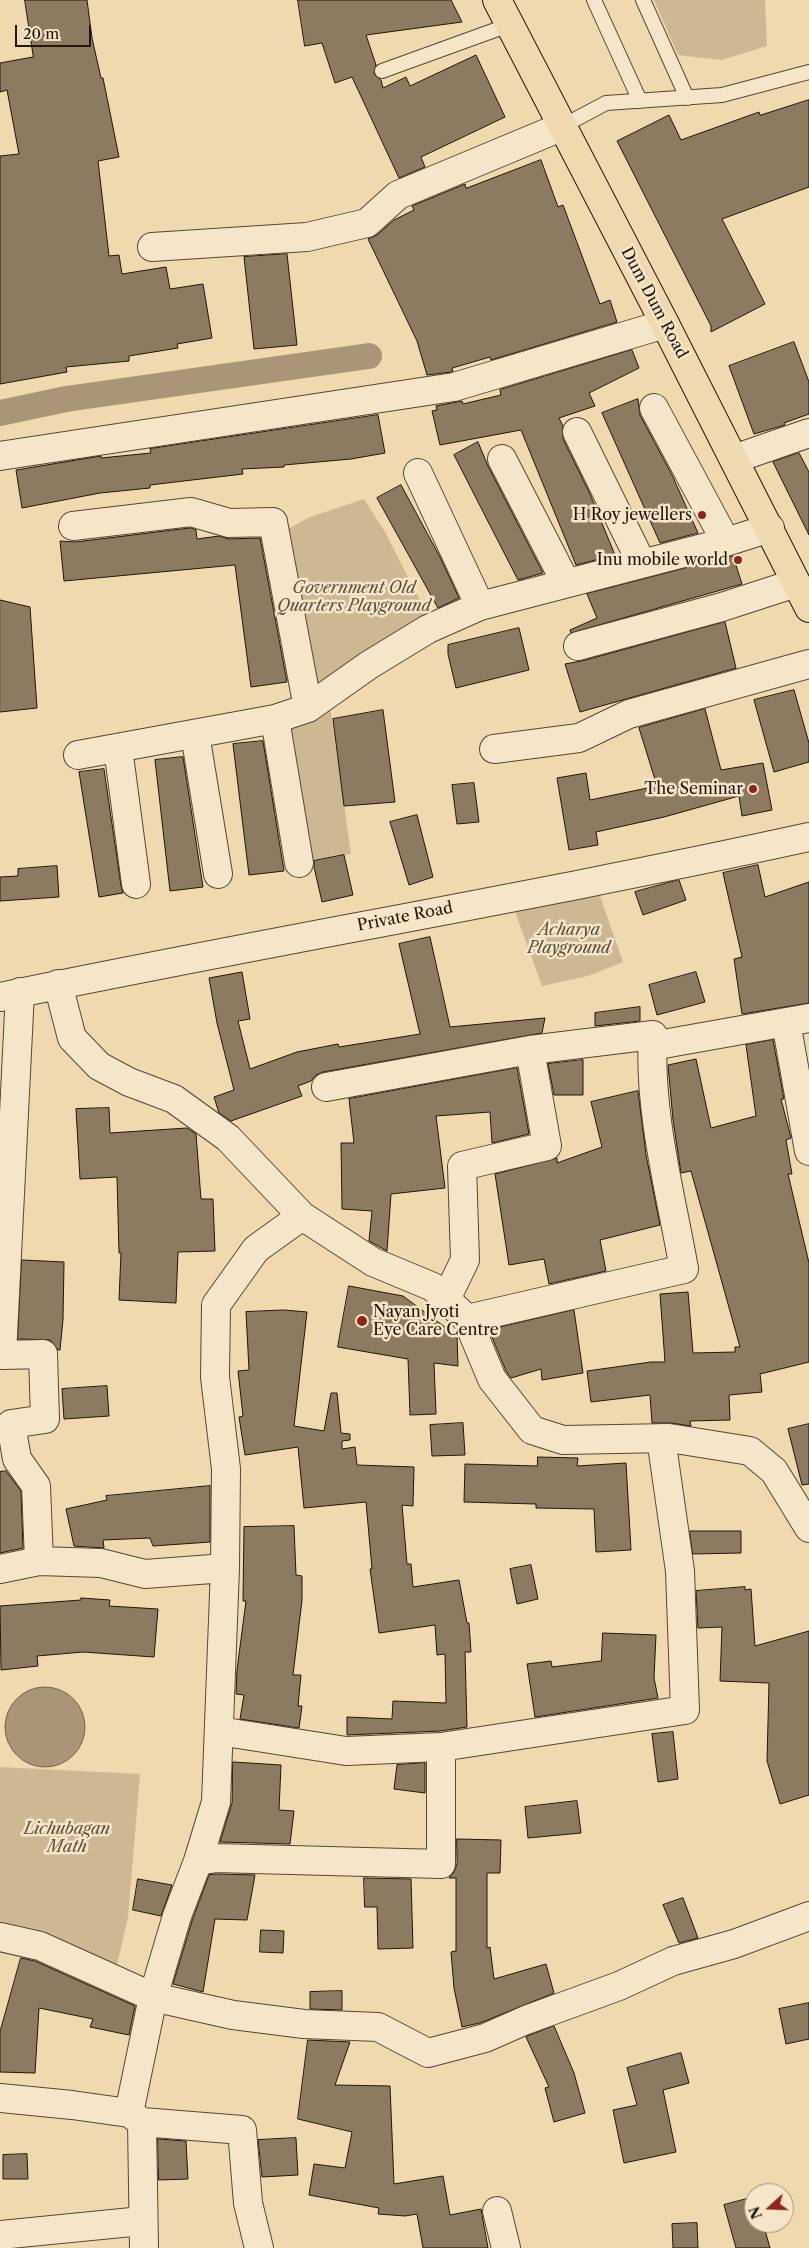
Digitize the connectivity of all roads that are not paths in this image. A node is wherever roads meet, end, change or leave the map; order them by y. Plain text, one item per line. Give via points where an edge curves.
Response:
1 (497, 0) edge
2 (594, 0) edge
3 (643, 0) edge
4 (509, 25) junction
5 (382, 71) dead end
6 (809, 72) edge
7 (687, 98) junction
8 (640, 100) junction
9 (561, 127) junction
10 (152, 247) dead end
11 (665, 324) junction
12 (654, 408) dead end
13 (577, 432) dead end
14 (809, 433) edge
15 (0, 456) edge
16 (502, 459) dead end
17 (734, 459) junction
18 (418, 473) dead end
19 (73, 526) dead end
20 (770, 528) junction
21 (726, 542) junction
22 (642, 564) junction
23 (566, 583) junction
24 (804, 596) edge
25 (480, 606) junction
26 (578, 646) dead end
27 (809, 664) edge
28 (308, 708) junction
29 (276, 719) junction
30 (195, 734) junction
31 (118, 748) junction
32 (494, 750) dead end
33 (78, 755) dead end
34 (809, 837) edge
35 (299, 863) dead end
36 (218, 874) dead end
37 (136, 884) dead end
38 (58, 984) junction
39 (10, 994) edge
40 (798, 1020) edge
41 (652, 1046) junction
42 (530, 1050) junction
43 (326, 1087) dead end
44 (809, 1151) edge
45 (302, 1216) junction
46 (4, 1253) edge
47 (446, 1299) junction
48 (2, 1312) edge
49 (466, 1319) junction
50 (661, 1438) junction
51 (809, 1528) edge
52 (40, 1560) junction
53 (224, 1568) junction
54 (0, 1569) edge
55 (219, 1731) junction
56 (441, 1747) junction
57 (198, 1861) junction
58 (809, 1916) edge
59 (0, 1937) edge
60 (153, 1997) junction
61 (0, 2098) edge
62 (135, 2118) junction
63 (497, 2211) dead end
64 (142, 2221) junction
65 (0, 2235) edge
66 (144, 2248) edge
67 (259, 2248) edge
68 (506, 2248) edge

1 - 4 main road, Dum Dum Road
2 - 8 lane
3 - 7 lane
4 - 5 lane
4 - 9 main road, Dum Dum Road
6 - 7 lane via 722,95
7 - 8 lane
8 - 9 lane via 606,103
9 - 10 street via 398,195 367,223 307,237
9 - 11 main road, Dum Dum Road
11 - 15 street via 454,387
11 - 17 main road, Dum Dum Road
12 - 21 street
13 - 22 street
14 - 17 street
16 - 23 street
17 - 20 main road, Dum Dum Road
18 - 25 street
19 - 28 street via 191,512 230,523 273,522
20 - 21 street
20 - 24 main road, Dum Dum Road
21 - 22 street
22 - 23 street
23 - 25 street
24 - 26 street via 722,607
25 - 28 street via 428,629
27 - 32 street via 629,714 579,738
28 - 29 street
29 - 30 street
29 - 35 street
30 - 31 street
30 - 36 street
31 - 33 street
31 - 37 street
34 - 38 street, Private Road via 547,892
38 - 39 street, Private Road
38 - 45 street via 72,1038 99,1066 129,1082 174,1099 228,1138
39 - 46 street
40 - 41 street
40 - 44 street
41 - 42 street via 653,1034
41 - 49 street via 651,1063 662,1148 684,1269
42 - 43 street
42 - 47 street via 547,1146 462,1166 465,1260
45 - 47 street via 373,1262 433,1287
45 - 53 street via 256,1249 216,1305 215,1377 226,1469
46 - 48 street
47 - 49 street
48 - 52 street via 2,1355 43,1354 45,1419 11,1424 17,1459 36,1486
49 - 50 street via 492,1379 532,1430 563,1440
50 - 51 street via 750,1451 774,1471
50 - 56 street via 680,1572 685,1710
52 - 53 street via 102,1563 145,1574
52 - 54 street
53 - 55 street
55 - 56 street via 346,1750
55 - 57 street via 216,1802
56 - 57 street via 441,1864 216,1858
57 - 60 street via 177,1916
58 - 60 street via 734,1944 672,1961 619,1986 485,2038 428,2053 378,2026 304,2024 234,2015
59 - 60 street via 40,1946
60 - 62 street
61 - 62 street via 72,2105
62 - 64 street
62 - 67 street via 242,2130 248,2203
63 - 68 street
64 - 65 street
64 - 66 street

